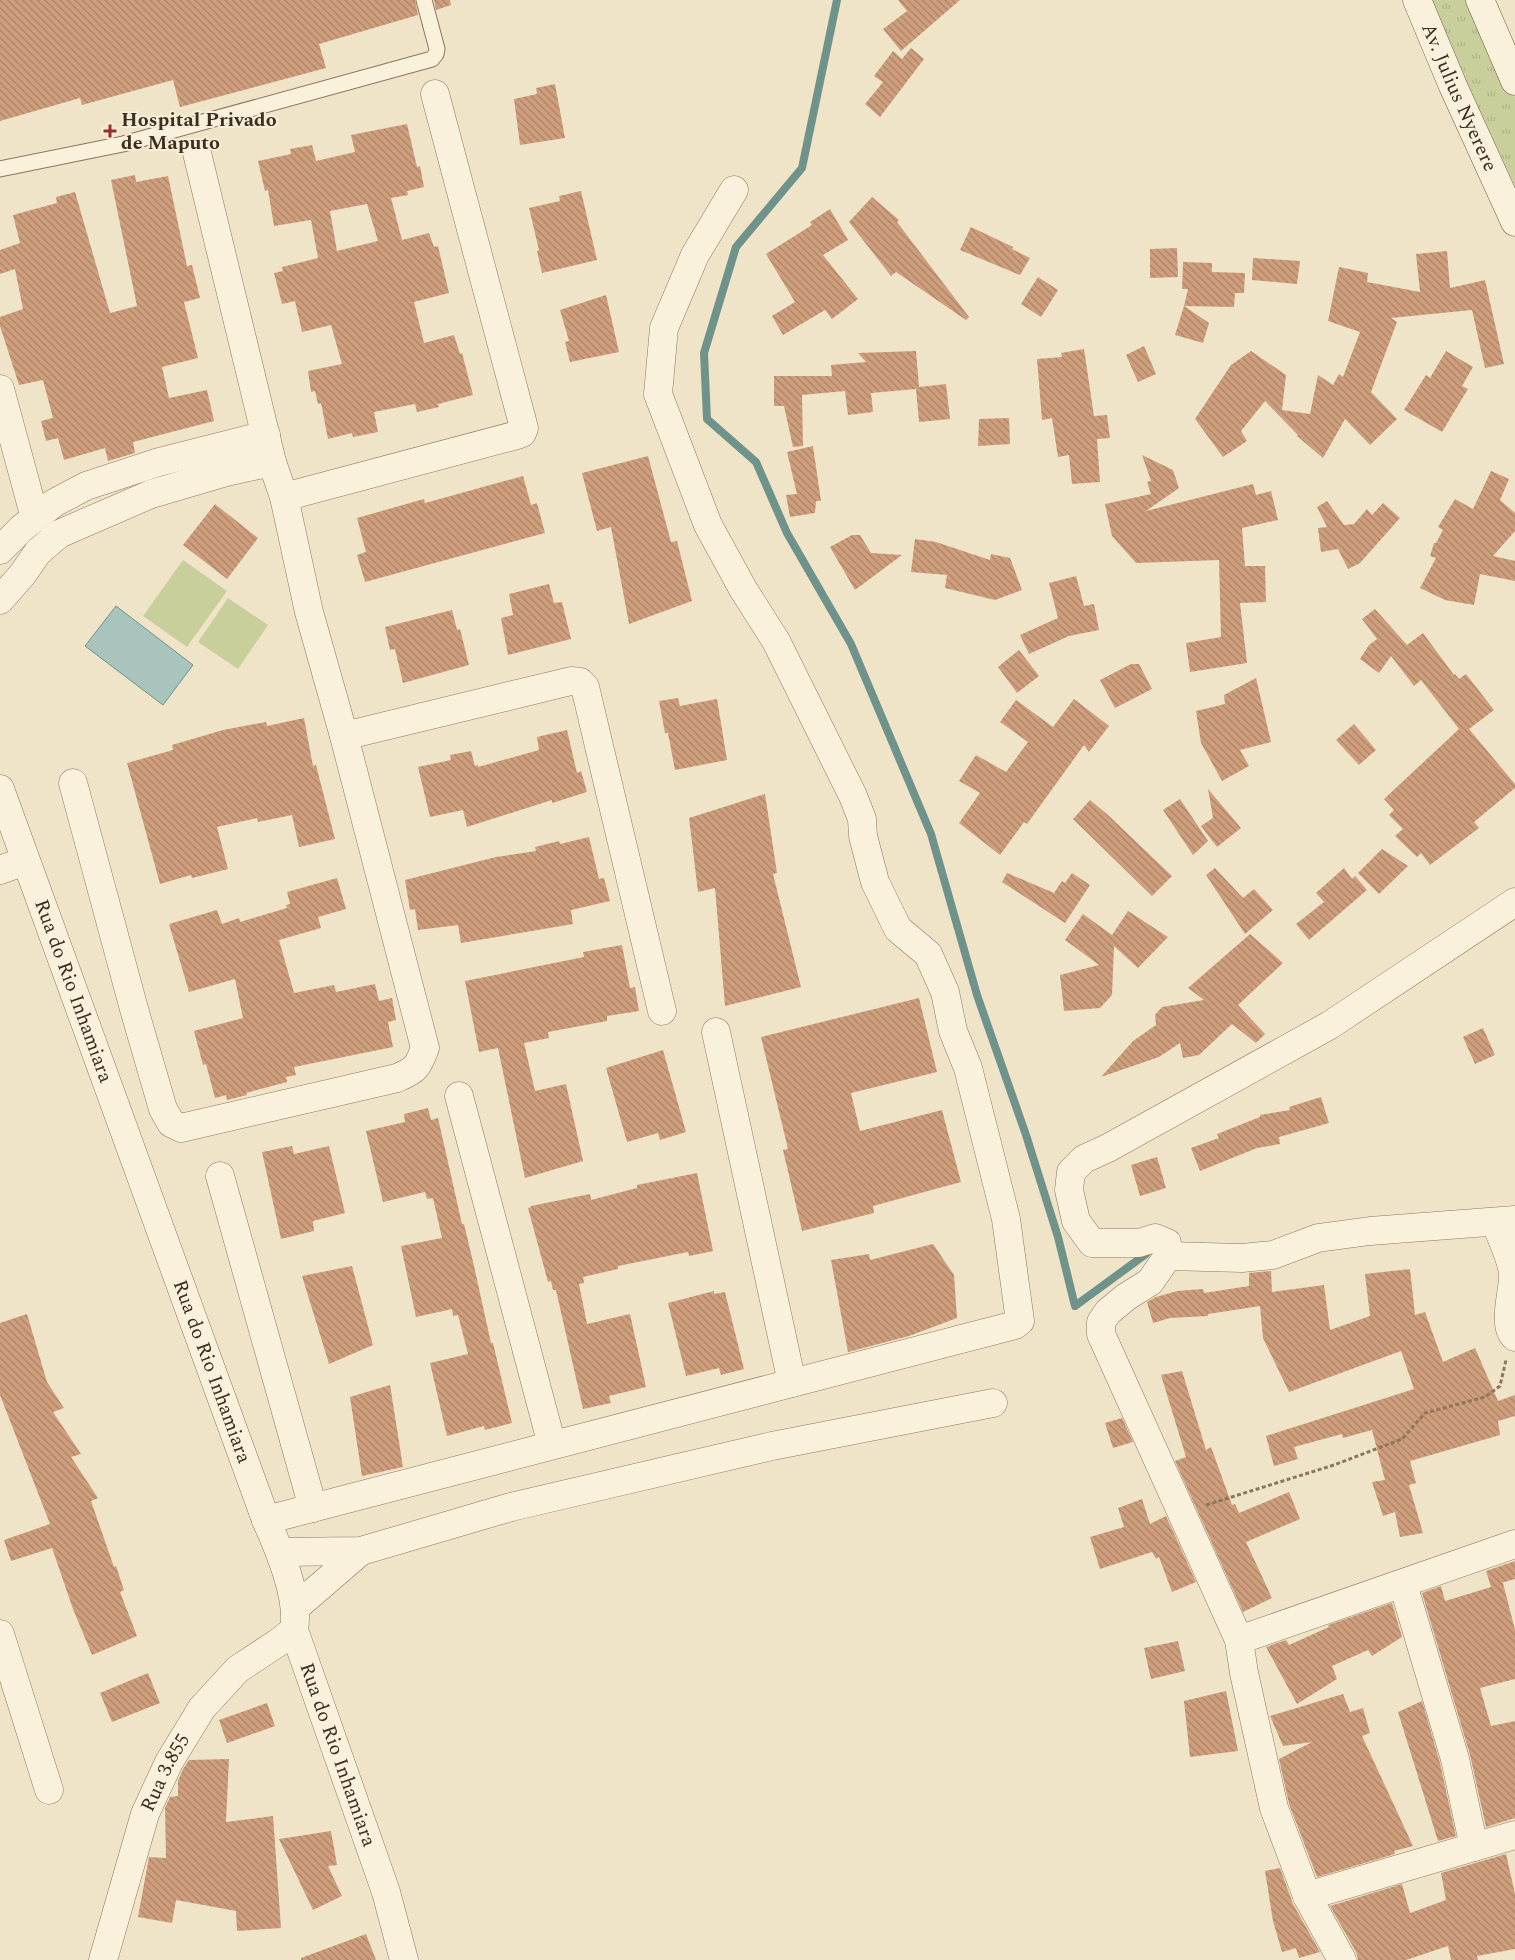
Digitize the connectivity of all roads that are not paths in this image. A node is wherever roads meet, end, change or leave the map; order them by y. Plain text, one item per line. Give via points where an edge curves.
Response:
1 (424, 0) edge
2 (1417, 0) edge
3 (1480, 0) edge
4 (1515, 81) edge
5 (435, 94) dead end
6 (197, 153) dead end
7 (0, 169) edge
8 (734, 190) dead end
9 (1515, 222) edge
10 (0, 389) edge
11 (266, 435) junction
12 (272, 462) junction
13 (284, 497) junction
14 (35, 518) junction
15 (0, 550) edge
16 (0, 600) edge
17 (344, 736) junction
18 (73, 782) dead end
19 (0, 789) edge
20 (25, 860) junction
21 (0, 870) edge
22 (1515, 902) edge
23 (662, 1011) dead end
24 (716, 1032) dead end
25 (459, 1096) dead end
26 (220, 1176) dead end
27 (1505, 1221) edge
28 (1168, 1256) junction
29 (1514, 1336) edge
30 (792, 1383) junction
31 (993, 1403) dead end
32 (552, 1445) junction
33 (313, 1508) junction
34 (266, 1520) junction
35 (1515, 1544) edge
36 (280, 1552) junction
37 (361, 1552) junction
38 (1402, 1584) junction
39 (294, 1619) junction
40 (0, 1634) edge
41 (1239, 1640) junction
42 (49, 1790) dead end
43 (1515, 1835) edge
44 (1474, 1847) junction
45 (1307, 1896) junction
46 (402, 1959) edge
47 (103, 1960) edge
48 (1342, 1960) edge

1 - 7 lane via 437,49 432,59 123,144
2 - 9 street, Av. Julius Nyerere
3 - 4 street
5 - 13 street via 524,428 517,435
6 - 11 street
8 - 30 street via 695,255 664,328 658,394 708,525 780,648 854,796 862,819 874,882 898,929 928,954 945,992 1006,1219 1020,1321 1015,1326
10 - 14 street
11 - 12 street
11 - 14 street via 159,462 86,486 54,503
12 - 13 street
12 - 16 street via 152,494 59,534 38,552
13 - 17 street via 309,612
14 - 15 street
17 - 18 street via 425,1048 419,1065 397,1078 181,1128 171,1123 163,1109
17 - 23 street via 571,681 580,682 585,687
19 - 20 street, Rua do Rio Inhamiara
20 - 21 street
20 - 34 street, Rua do Rio Inhamiara
22 - 28 street via 1330,1025 1084,1159 1070,1172 1069,1190 1076,1221 1092,1243 1139,1243 1155,1238 1167,1243
24 - 30 street
25 - 32 street
26 - 33 street
27 - 28 street via 1318,1238 1274,1256
27 - 29 street via 1514,1275 1509,1325
28 - 41 street via 1150,1282 1108,1312 1101,1322 1101,1334
30 - 32 street
31 - 37 street via 772,1446 511,1507
32 - 33 street
33 - 34 street
34 - 36 street, Rua do Rio Inhamiara
35 - 38 street
36 - 37 street
36 - 39 street, Rua do Rio Inhamiara
37 - 39 street, Rua 3.855
38 - 41 street
38 - 44 street via 1455,1759
39 - 46 street, Rua do Rio Inhamiara via 386,1892
39 - 47 street, Rua 3.855 via 279,1642 238,1669 202,1708 169,1762 145,1814
40 - 42 street
41 - 45 street via 1274,1808
43 - 44 street
44 - 45 street
45 - 48 street

